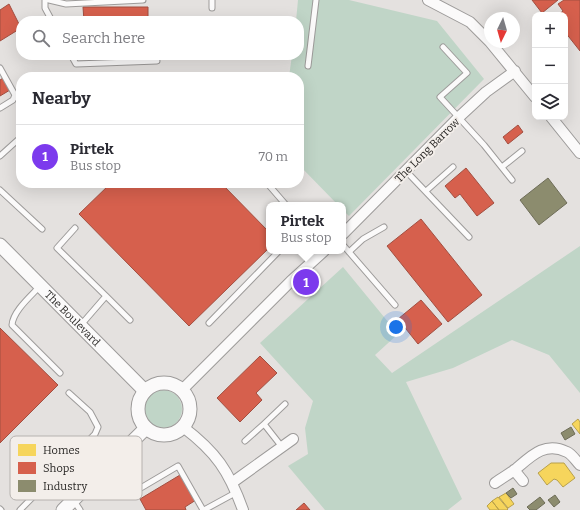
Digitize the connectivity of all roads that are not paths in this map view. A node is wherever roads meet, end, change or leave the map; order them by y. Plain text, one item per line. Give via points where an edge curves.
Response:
1 (45, 0) edge
2 (49, 0) edge
3 (143, 0) edge
4 (212, 0) edge
5 (316, 0) edge
6 (428, 0) edge
7 (445, 3) edge
8 (212, 8) dead end
9 (49, 16) edge
10 (484, 36) edge
11 (443, 47) dead end
12 (495, 48) edge
13 (74, 60) edge
14 (157, 61) dead end
15 (308, 66) dead end
16 (0, 68) edge
17 (515, 71) junction
18 (532, 92) edge
19 (15, 95) joint
20 (0, 108) edge
21 (459, 117) junction
22 (553, 120) edge
23 (16, 142) edge
24 (522, 151) dead end
25 (580, 153) edge
26 (0, 156) edge
27 (502, 166) junction
28 (453, 167) dead end
29 (406, 171) junction
30 (512, 180) dead end
31 (272, 188) edge
32 (0, 190) edge
33 (426, 191) junction
34 (284, 202) edge
35 (384, 227) dead end
36 (42, 228) dead end
37 (74, 228) dead end
38 (346, 231) edge
39 (469, 237) dead end
40 (0, 245) edge
41 (346, 248) edge
42 (350, 252) junction
43 (275, 254) edge
44 (321, 254) edge
45 (41, 286) junction
46 (106, 296) junction
47 (395, 305) dead end
48 (130, 320) dead end
49 (210, 323) dead end
50 (79, 327) junction
51 (60, 373) dead end
52 (182, 390) junction
53 (145, 391) junction
54 (69, 393) dead end
55 (285, 404) dead end
56 (264, 424) junction
57 (183, 427) junction
58 (146, 428) junction
59 (93, 436) edge
60 (139, 436) edge
61 (293, 439) dead end
62 (246, 441) dead end
63 (282, 447) junction
64 (580, 465) edge
65 (514, 470) junction
66 (523, 481) dead end
67 (233, 482) junction
68 (495, 483) dead end
69 (142, 487) edge
70 (237, 492) junction
71 (30, 500) edge
72 (77, 505) edge
73 (20, 510) edge
74 (63, 510) edge
75 (204, 510) edge
76 (243, 510) edge

1 - 9 lane via 45,8
2 - 3 lane via 66,4
4 - 8 lane
5 - 15 lane
6 - 7 street
7 - 10 street
11 - 21 lane via 467,73 440,97
12 - 17 street
13 - 14 lane via 76,64
16 - 19 lane
17 - 18 street
17 - 21 street, The Long Barrow via 486,92
19 - 20 lane via 13,100
21 - 27 lane
21 - 29 street, The Long Barrow
22 - 25 street
23 - 26 lane
24 - 27 lane
27 - 30 lane
28 - 33 lane
29 - 33 lane
29 - 38 street, The Long Barrow
31 - 34 lane
32 - 36 lane
33 - 39 lane
35 - 42 lane via 363,239
37 - 46 lane via 57,248
40 - 45 street, The Boulevard
41 - 42 lane
42 - 47 lane
43 - 49 lane
44 - 52 street
45 - 50 street, The Boulevard
45 - 51 lane via 24,304 12,325
46 - 48 lane
46 - 50 lane
50 - 53 street, The Boulevard
52 - 53 street via 175,386 159,384
52 - 57 street via 190,404 189,416
53 - 58 street via 138,406 140,418
54 - 59 lane via 90,412 98,427
55 - 56 lane
56 - 62 lane
56 - 63 lane
57 - 58 street via 164,435
57 - 67 street via 214,454
58 - 60 street
61 - 63 street
63 - 67 street
64 - 65 street via 569,452 546,449 532,454
65 - 66 street
65 - 68 street
67 - 70 street
69 - 75 lane via 178,466
70 - 75 lane
70 - 76 street
71 - 73 lane
72 - 74 street

